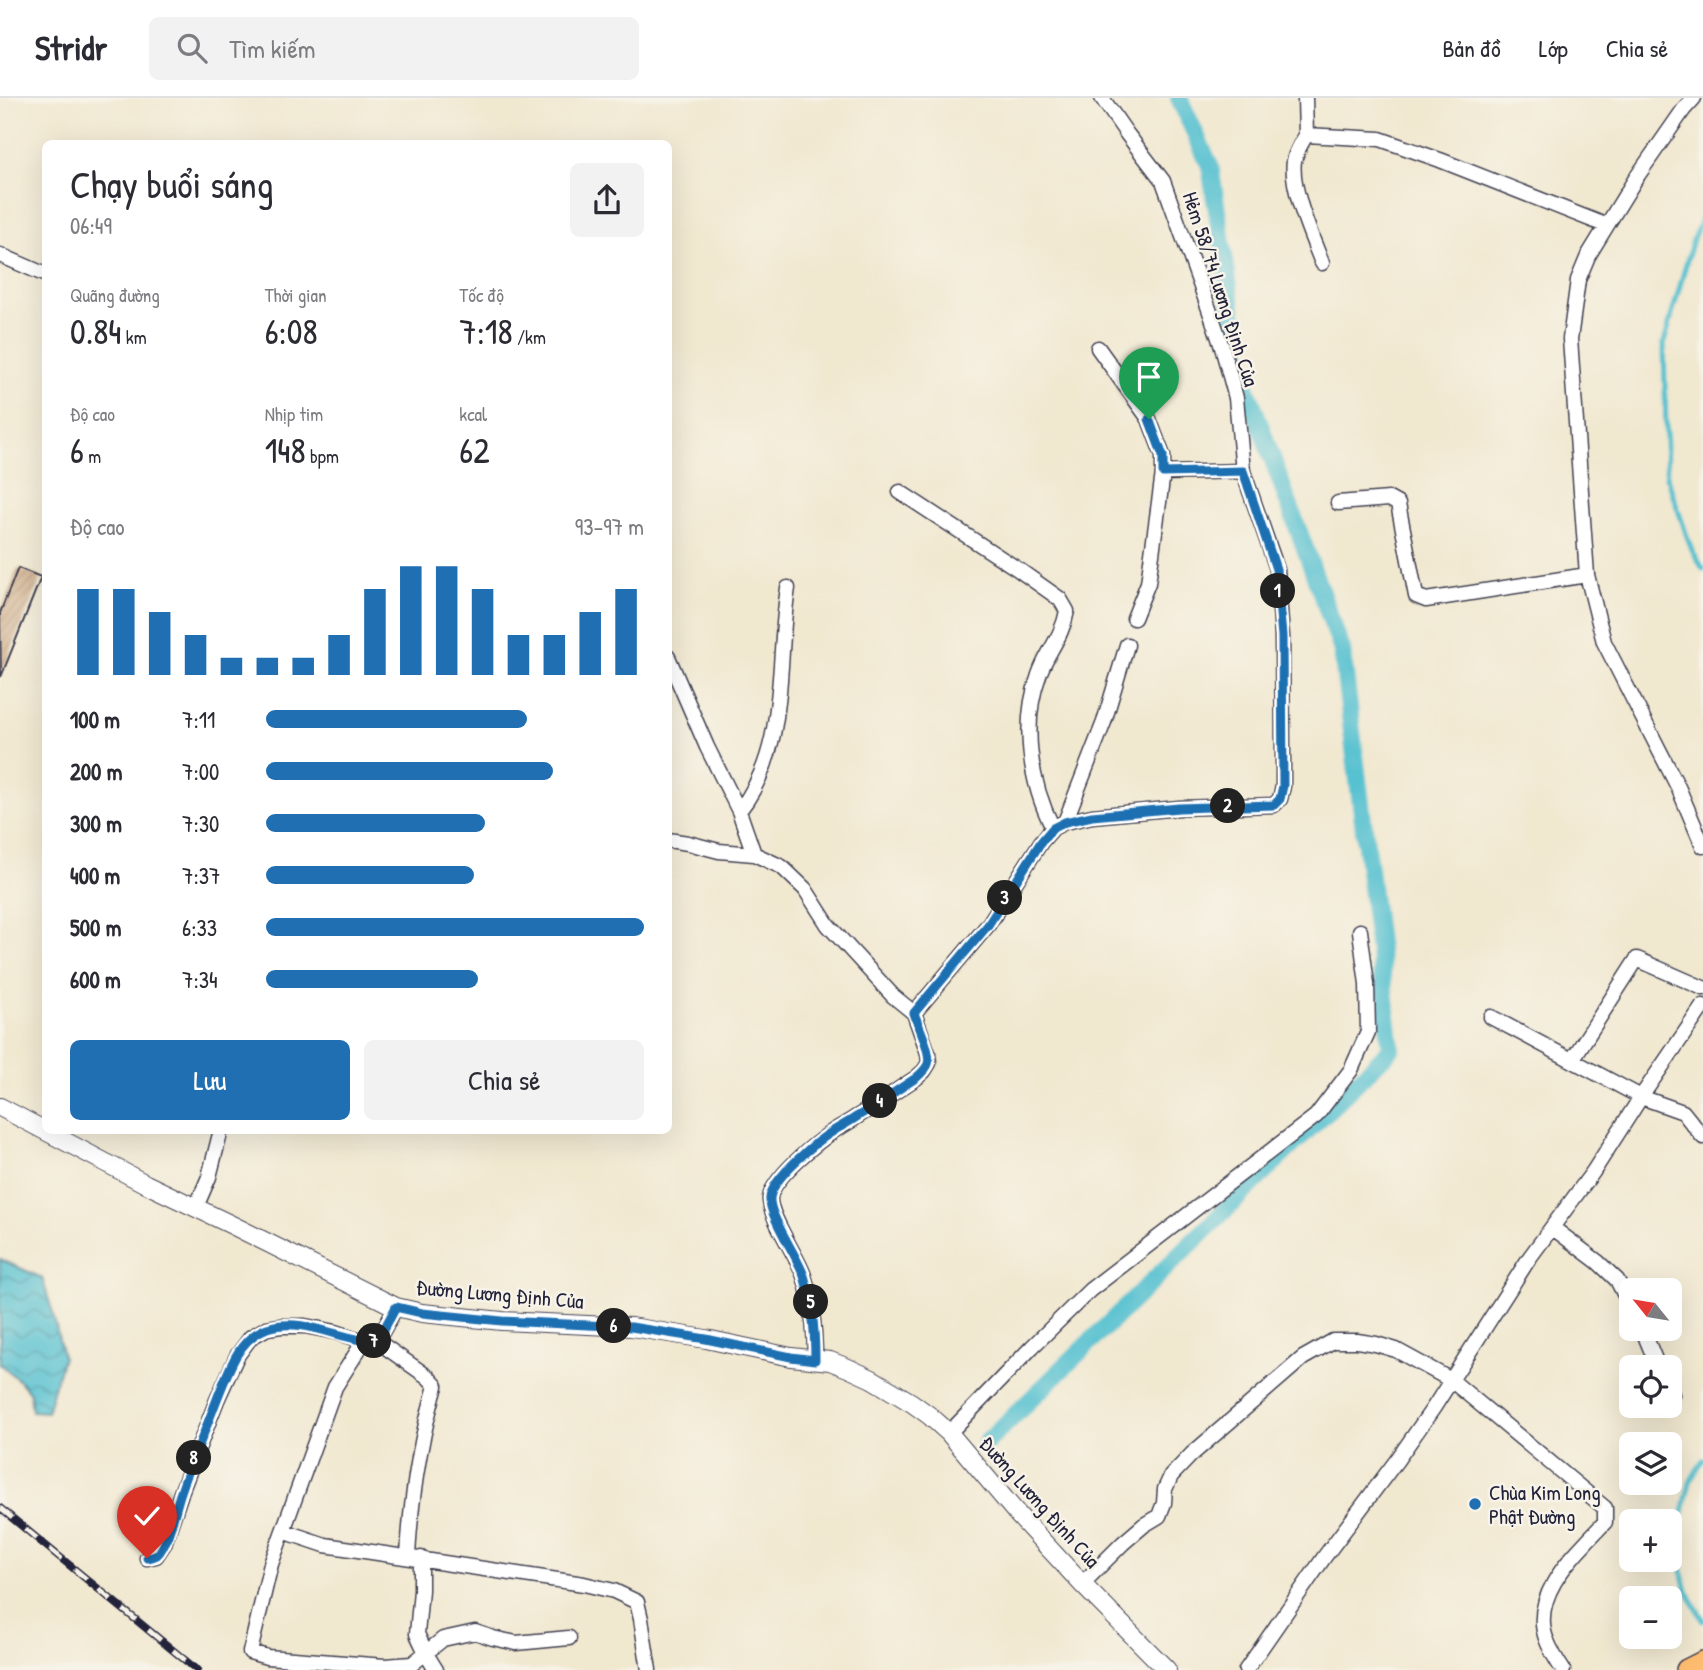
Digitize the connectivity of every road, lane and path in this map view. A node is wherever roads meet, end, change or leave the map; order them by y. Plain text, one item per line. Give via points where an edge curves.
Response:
1 (1102, 98) edge
2 (1305, 98) edge
3 (1693, 98) edge
4 (1306, 135) junction
5 (1605, 225) junction
6 (0, 255) edge
7 (1322, 263) dead end
8 (42, 273) edge
9 (1098, 348) dead end
10 (1243, 471) junction
11 (1163, 473) junction
12 (900, 492) dead end
13 (1338, 503) dead end
14 (1587, 575) junction
15 (788, 588) dead end
16 (1134, 618) dead end
17 (1127, 645) dead end
18 (672, 666) edge
19 (739, 811) junction
20 (1059, 825) junction
21 (672, 841) edge
22 (1703, 846) edge
23 (754, 853) junction
24 (1360, 931) dead end
25 (1703, 988) edge
26 (1703, 1006) edge
27 (914, 1013) junction
28 (1491, 1017) dead end
29 (1572, 1060) junction
30 (1641, 1097) junction
31 (0, 1107) edge
32 (42, 1129) edge
33 (51, 1134) edge
34 (220, 1134) edge
35 (1703, 1137) edge
36 (196, 1207) junction
37 (1553, 1228) junction
38 (1619, 1284) edge
39 (396, 1307) junction
40 (371, 1341) junction
41 (815, 1360) junction
42 (1451, 1380) junction
43 (949, 1433) junction
44 (284, 1531) junction
45 (414, 1557) junction
46 (147, 1558) dead end
47 (1082, 1584) junction
48 (569, 1638) dead end
49 (426, 1652) junction
50 (436, 1670) edge
51 (649, 1670) edge
52 (1167, 1670) edge
53 (1246, 1670) edge
54 (1563, 1670) edge

1 - 10 street, Hẻm 58/74 Lương Định Của via 1158,173 1171,202 1236,398
2 - 4 street
3 - 5 street
4 - 5 street via 1380,139
4 - 7 street via 1294,163 1298,198
5 - 14 street via 1578,280 1570,339
6 - 8 street
9 - 11 street via 1149,419 1163,456
10 - 11 street
10 - 20 street, Hẻm 58/74 Lương Định Của via 1276,569 1282,636 1280,799 1274,805 1092,816
11 - 16 street via 1147,583
12 - 20 street via 1019,570 1060,600 1067,611 1065,625 1039,673 1030,712 1034,774 1042,807
13 - 14 street via 1389,499 1398,504 1416,596 1426,600
14 - 22 street via 1604,642
15 - 19 street via 772,740 760,779
17 - 20 street via 1104,722
18 - 19 street
19 - 23 street
20 - 27 street via 1041,842 988,925
21 - 23 street
23 - 27 street via 782,867 805,889 828,925
24 - 43 street via 1368,1032 1351,1070 1316,1116 1090,1290
25 - 29 street via 1637,959
26 - 30 street
27 - 41 street via 928,1053 924,1071 813,1146 787,1171 769,1200 806,1282 814,1318
28 - 29 street
29 - 30 street
30 - 35 street via 1683,1112
30 - 37 street
31 - 32 street, Đường Lương Định Của
33 - 36 street, Đường Lương Định Của
34 - 36 street
36 - 39 street, Đường Lương Định Của
37 - 38 street
37 - 42 street
39 - 40 street
39 - 41 street, Đường Lương Định Của via 502,1321 631,1327
40 - 44 street via 335,1387
40 - 45 street via 436,1386 421,1439 410,1508
40 - 46 street via 305,1326 267,1328 251,1337 217,1400 164,1544 156,1556
41 - 43 street, Đường Lương Định Của via 830,1361 872,1379
42 - 47 street via 1396,1350 1332,1341 1303,1358 1192,1454 1171,1476 1159,1516 1123,1543
42 - 53 street
42 - 54 street via 1605,1508 1605,1521 1556,1578 1542,1616 1546,1640
43 - 47 street, Đường Lương Định Của
44 - 45 street via 325,1545
44 - 49 street via 275,1549 250,1652 385,1666 412,1664
45 - 49 street via 421,1590 418,1634
45 - 51 street via 584,1584 630,1598 639,1609
47 - 52 street, Đường Lương Định Của
48 - 49 street via 516,1643 475,1632 443,1639
49 - 50 street

